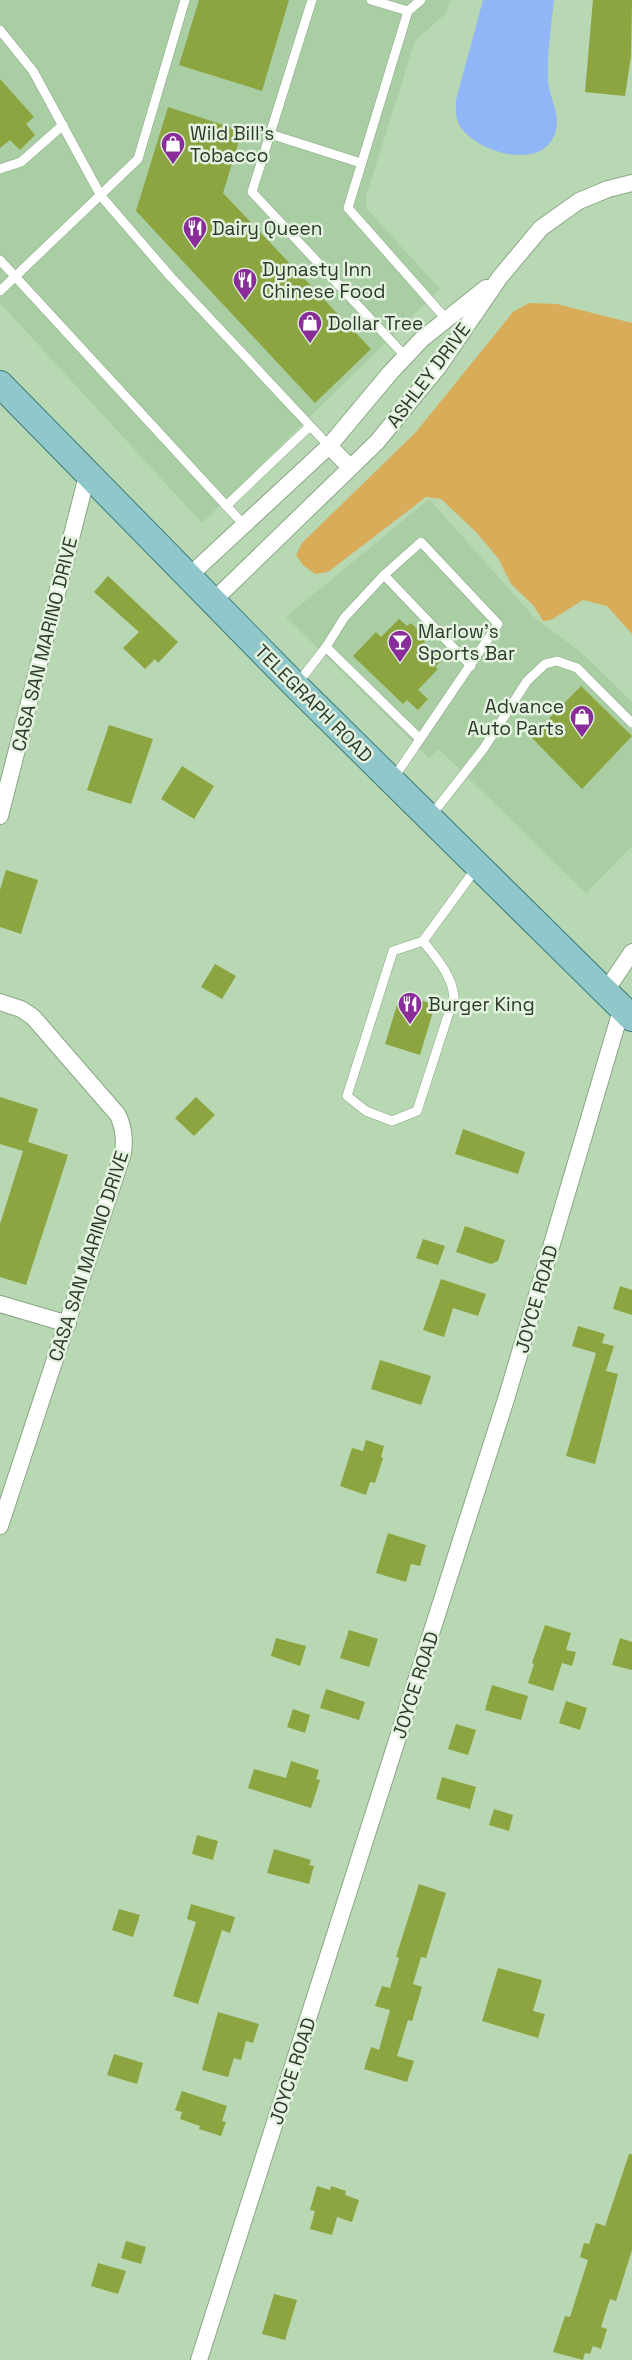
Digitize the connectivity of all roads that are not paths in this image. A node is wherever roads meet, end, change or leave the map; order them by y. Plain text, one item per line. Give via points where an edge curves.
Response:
1 (185, 0) edge
2 (312, 0) edge
3 (371, 0) edge
4 (421, 0) edge
5 (408, 12) junction
6 (0, 30) edge
7 (63, 125) junction
8 (270, 134) junction
9 (361, 163) junction
10 (0, 169) edge
11 (632, 183) edge
12 (101, 196) junction
13 (0, 260) edge
14 (15, 277) junction
15 (500, 277) junction
16 (0, 292) edge
17 (447, 320) junction
18 (406, 357) junction
19 (0, 384) edge
20 (310, 426) junction
21 (329, 446) junction
22 (350, 467) junction
23 (88, 472) junction
24 (226, 506) junction
25 (244, 525) junction
26 (384, 575) junction
27 (189, 576) junction
28 (213, 601) junction
29 (326, 647) junction
30 (471, 666) junction
31 (296, 686) junction
32 (632, 723) edge
33 (420, 738) junction
34 (391, 782) junction
35 (0, 816) edge
36 (428, 819) junction
37 (477, 867) junction
38 (423, 941) junction
39 (632, 952) edge
40 (0, 1002) edge
41 (624, 1008) edge
42 (0, 1304) edge
43 (68, 1324) junction
44 (0, 1526) edge
45 (199, 2360) edge

1 - 12 lane via 138,159
2 - 8 lane
3 - 5 lane
4 - 5 lane
5 - 9 lane
6 - 7 lane via 33,71
7 - 10 lane via 21,162
7 - 12 lane
8 - 9 lane
8 - 18 lane via 252,192
9 - 17 lane via 348,208
11 - 15 street, ASHLEY DRIVE via 579,201 553,218 532,237
12 - 14 lane
12 - 20 lane via 170,276
13 - 14 lane
14 - 16 lane
14 - 24 lane
15 - 17 street, ASHLEY DRIVE
15 - 22 street, ASHLEY DRIVE via 410,404
17 - 18 street, ASHLEY DRIVE via 422,339
18 - 21 street, ASHLEY DRIVE
19 - 23 main road, TELEGRAPH ROAD
20 - 21 lane
20 - 24 lane
21 - 22 street
21 - 25 street, ASHLEY DRIVE
22 - 28 street, ASHLEY DRIVE
23 - 27 main road, TELEGRAPH ROAD
23 - 35 street, CASA SAN MARINO DRIVE
24 - 25 lane
25 - 27 street, ASHLEY DRIVE
26 - 29 lane via 344,618
26 - 30 lane
26 - 30 lane via 421,542 498,624
27 - 28 main road, TELEGRAPH ROAD
28 - 31 main road, TELEGRAPH ROAD
29 - 31 lane
29 - 33 lane
30 - 33 lane
31 - 34 main road, TELEGRAPH ROAD
32 - 36 lane via 577,668 557,661 545,664 527,681 484,748
33 - 34 lane
34 - 36 main road, TELEGRAPH ROAD
36 - 37 main road, TELEGRAPH ROAD
37 - 38 lane
37 - 41 main road, TELEGRAPH ROAD
38 - 38 lane via 393,951 347,1096 366,1111 392,1121 417,1112 454,997 441,964
39 - 41 street, JOYCE ROAD
40 - 43 street, CASA SAN MARINO DRIVE via 33,1017 118,1115 123,1125 123,1153
41 - 45 street, JOYCE ROAD via 507,1396
42 - 43 street
43 - 44 street, CASA SAN MARINO DRIVE

